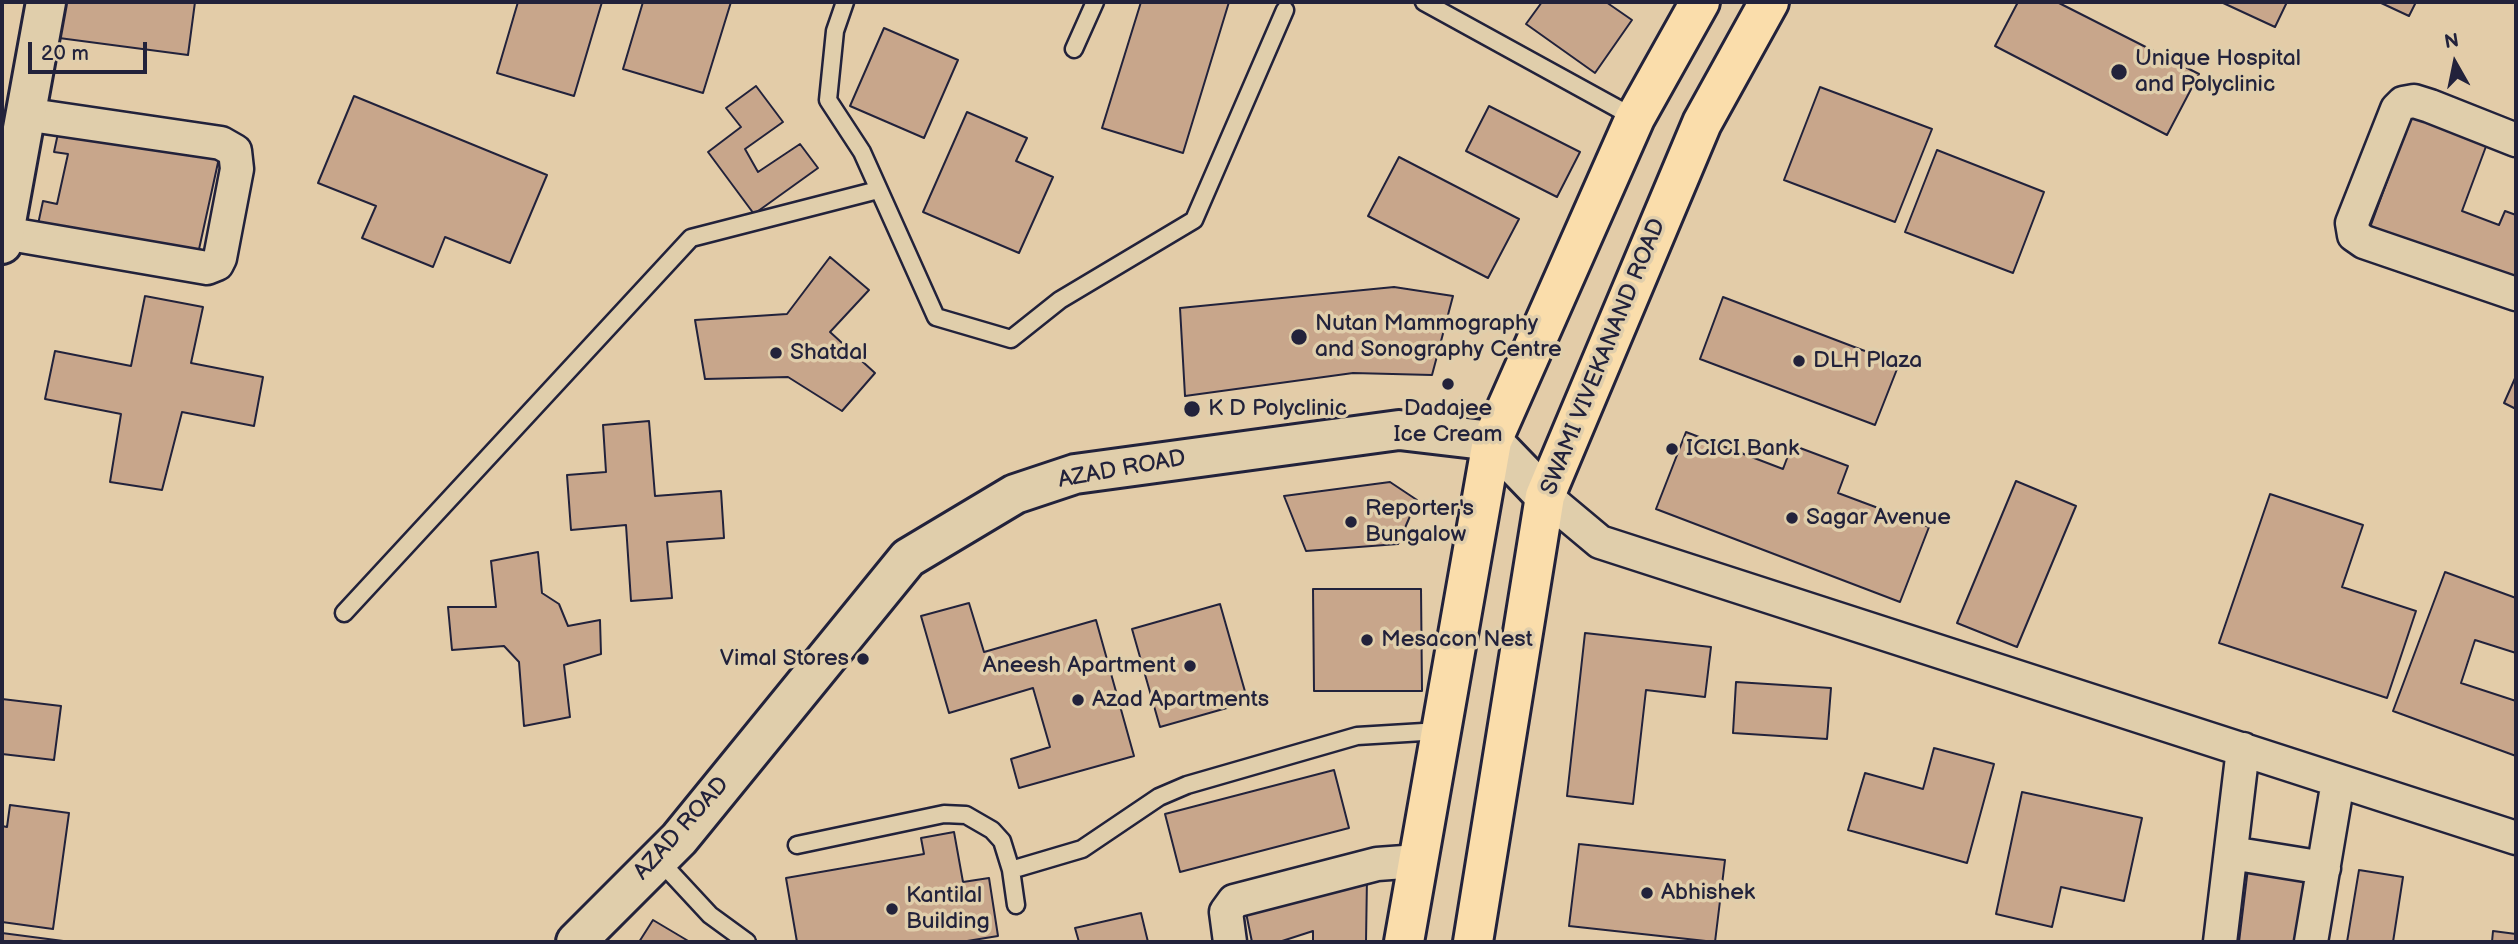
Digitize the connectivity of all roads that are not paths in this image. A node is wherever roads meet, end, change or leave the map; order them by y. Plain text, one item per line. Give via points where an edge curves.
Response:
1 (46, 2) edge
2 (845, 2) edge
3 (1095, 2) edge
4 (1424, 2) edge
5 (1769, 2) edge
6 (1696, 3) edge
7 (1285, 10) dead end
8 (1074, 49) dead end
9 (24, 114) junction
10 (1635, 118) junction
11 (2516, 140) edge
12 (878, 190) junction
13 (3, 239) edge
14 (2516, 294) edge
15 (1492, 441) junction
16 (1545, 496) junction
17 (344, 612) dead end
18 (1441, 731) junction
19 (2243, 749) junction
20 (2337, 781) junction
21 (2516, 838) edge
22 (797, 845) dead end
23 (2231, 853) junction
24 (658, 859) junction
25 (1418, 862) junction
26 (2324, 868) junction
27 (1011, 870) junction
28 (1016, 905) dead end
29 (576, 942) edge
30 (747, 942) edge
31 (1230, 942) edge
32 (1404, 942) edge
33 (1473, 942) edge
34 (2220, 942) edge
35 (2311, 942) edge

1 - 9 street
2 - 12 lane via 835,31 828,100 862,152
3 - 8 lane
4 - 10 lane
5 - 16 main road, SWAMI VIVEKANAND ROAD via 1702,123
6 - 10 main road
7 - 12 lane via 1194,220 1060,300 1011,339 936,317
9 - 13 street
9 - 13 street via 221,143 235,151 237,169 220,258 207,268
10 - 15 main road
11 - 14 street via 2430,106 2403,103 2352,223 2354,235 2364,242
12 - 17 lane via 691,238
15 - 16 street
15 - 18 main road
15 - 24 street, AZAD ROAD via 1399,430 1075,474 1015,494 908,558
16 - 19 street via 1600,542
16 - 33 main road, SWAMI VIVEKANAND ROAD
18 - 25 main road
18 - 27 lane via 1357,736 1187,785 1160,797 1082,849
19 - 20 street
19 - 23 street
20 - 21 street
20 - 26 street
22 - 27 lane via 944,814 966,815 997,835
23 - 26 street
23 - 34 street
24 - 29 street, AZAD ROAD
24 - 30 lane via 710,915
25 - 31 street via 1377,864 1234,901 1226,912
25 - 32 main road
26 - 35 street
27 - 28 lane

